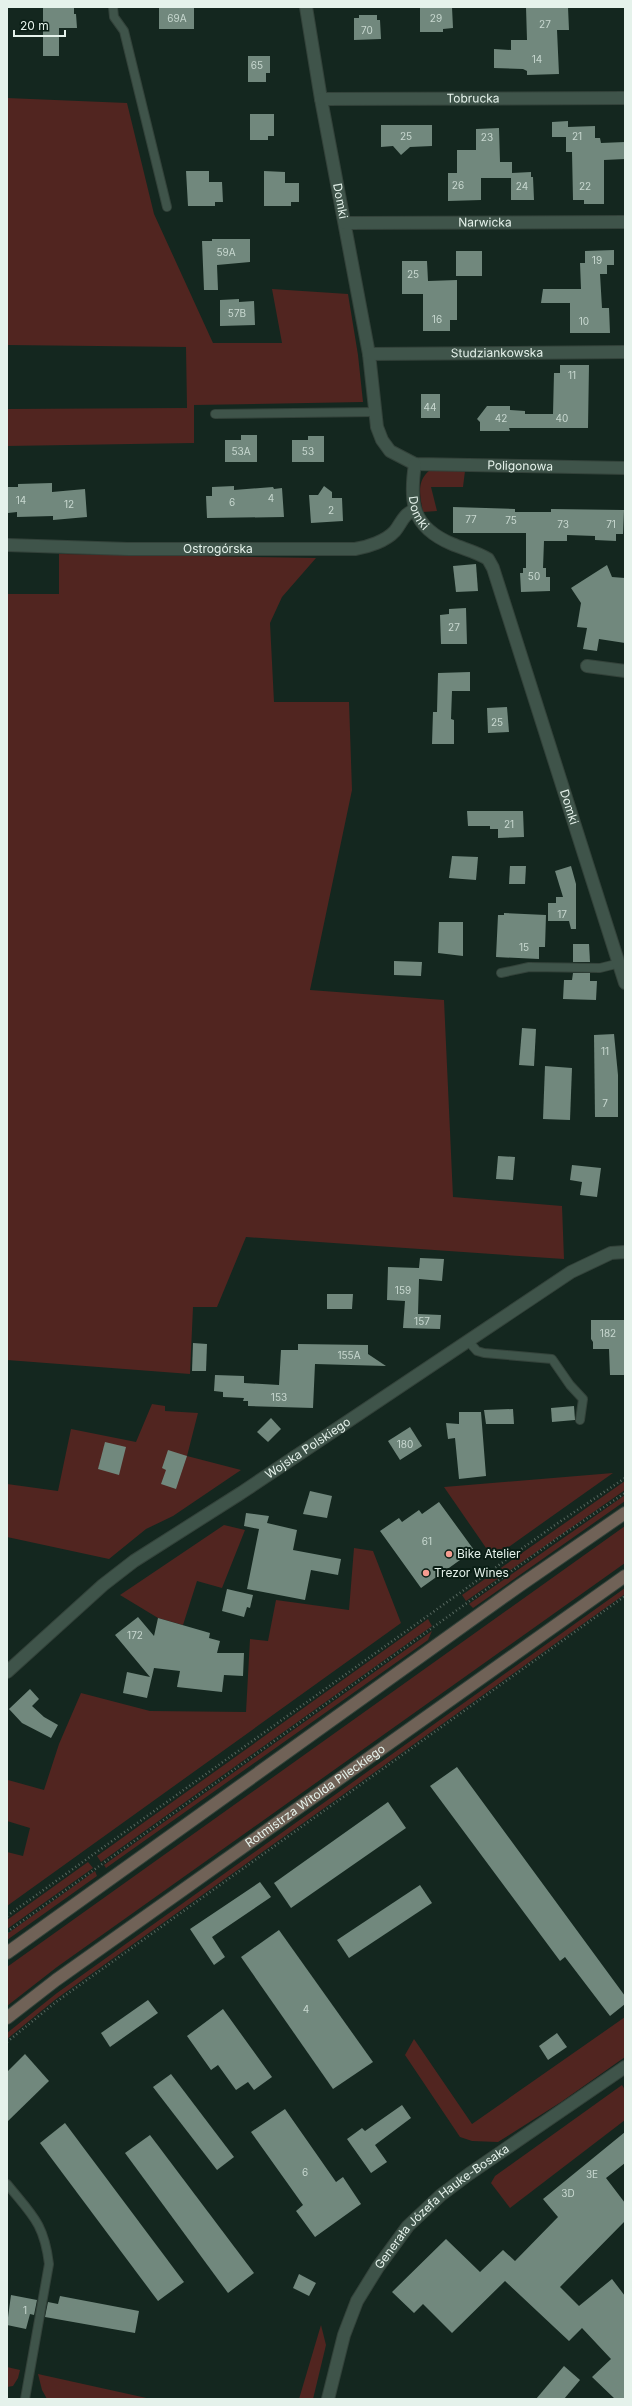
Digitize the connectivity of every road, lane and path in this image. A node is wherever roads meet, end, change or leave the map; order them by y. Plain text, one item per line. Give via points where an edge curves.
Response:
1 (113, 7) edge
2 (306, 7) edge
3 (625, 98) edge
4 (321, 99) junction
5 (167, 207) dead end
6 (625, 222) edge
7 (345, 223) junction
8 (625, 352) edge
9 (369, 354) junction
10 (376, 412) junction
11 (215, 414) dead end
12 (415, 464) junction
13 (625, 468) edge
14 (414, 510) junction
15 (7, 545) edge
16 (587, 666) dead end
17 (625, 671) edge
18 (620, 963) junction
19 (501, 974) dead end
20 (625, 983) edge
21 (625, 1252) edge
22 (468, 1341) junction
23 (580, 1420) dead end
24 (625, 1478) edge
25 (625, 1493) edge
26 (625, 1513) edge
27 (625, 1576) edge
28 (625, 1596) edge
29 (7, 1672) edge
30 (7, 1916) edge
31 (7, 1932) edge
32 (7, 1953) edge
33 (7, 2018) edge
34 (7, 2042) edge
35 (625, 2067) edge
36 (7, 2184) edge
37 (25, 2399) edge
38 (328, 2399) edge

1 - 5 lane via 114,17 124,31
2 - 4 street, Domki
3 - 4 street, Tobrucka
4 - 7 street, Domki
6 - 7 street, Narwicka
7 - 9 street, Domki
8 - 9 street, Studziankowska
9 - 10 street, Domki
10 - 11 lane
10 - 12 street, Domki via 379,434 386,446 394,454
12 - 13 street, Poligonowa
12 - 14 street, Domki via 412,495
14 - 15 street, Ostrogórska via 405,515 396,529 384,539 355,549 128,549
14 - 18 street, Domki via 433,535 480,554 488,559 493,568
16 - 17 street
18 - 19 lane via 600,968 529,967
18 - 20 street, Domki
21 - 22 street, Wojska Polskiego via 611,1253 571,1272
22 - 23 lane via 477,1351 484,1353 552,1359 583,1399
22 - 29 street, Wojska Polskiego via 241,1493 134,1561 103,1585
24 - 30 path via 555,1525
25 - 31 path via 525,1561
26 - 32 main road via 519,1586
27 - 33 main road, Rotmistrza Witolda Pileckiego via 56,1980
28 - 34 path via 56,2002
35 - 38 street, Generała Józefa Hauke-Bosaka via 469,2174 435,2200 408,2226 378,2266 357,2301 344,2335
36 - 37 lane via 39,2223 46,2243 49,2264

